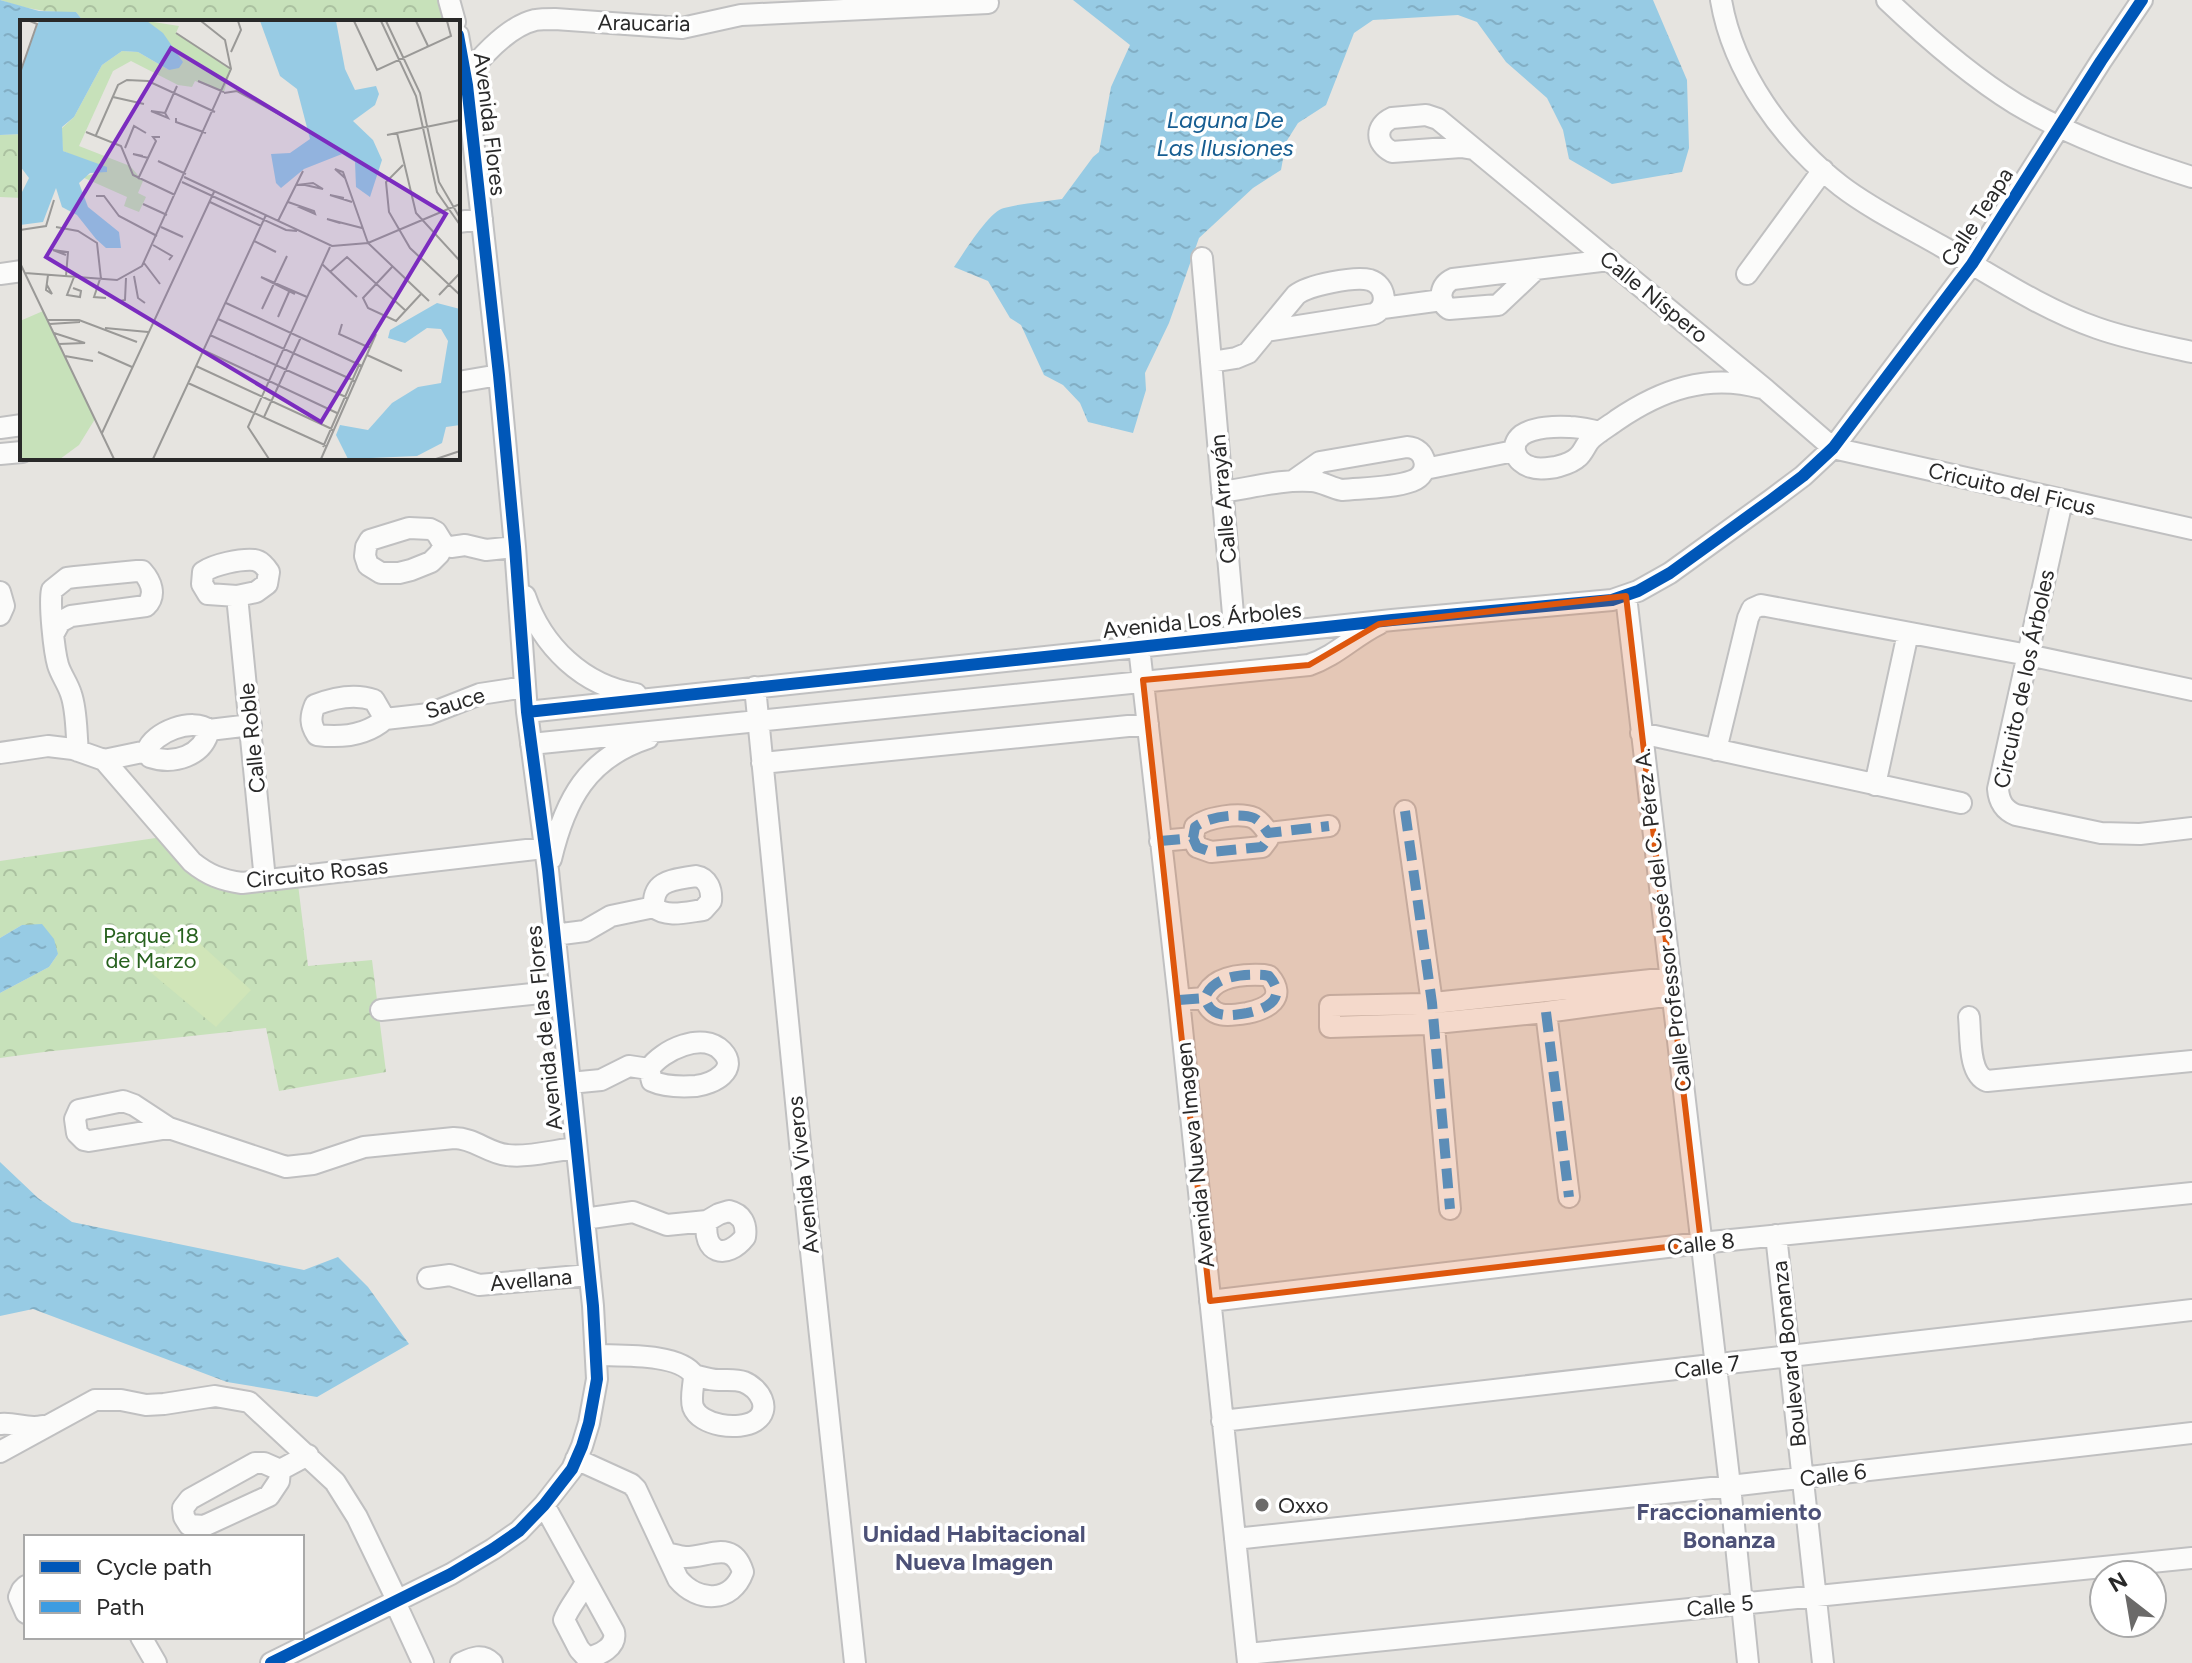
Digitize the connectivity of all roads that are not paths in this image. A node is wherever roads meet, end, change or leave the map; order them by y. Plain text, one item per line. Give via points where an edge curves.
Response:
1 (449, 0) edge
2 (1721, 0) edge
3 (1887, 0) edge
4 (2142, 0) edge
5 (988, 3) dead end
6 (454, 20) edge
7 (462, 72) edge
8 (2059, 128) junction
9 (1473, 149) dead end
10 (1823, 170) junction
11 (2192, 177) edge
12 (482, 219) junction
13 (460, 222) edge
14 (1202, 258) dead end
15 (1609, 260) junction
16 (1972, 264) junction
17 (1536, 269) junction
18 (20, 271) edge
19 (0, 274) edge
20 (1747, 274) dead end
21 (1442, 300) junction
22 (1383, 308) junction
23 (1266, 331) junction
24 (2192, 352) edge
25 (1211, 362) junction
26 (499, 375) junction
27 (460, 382) edge
28 (1766, 390) junction
29 (20, 425) edge
30 (0, 428) edge
31 (1600, 432) junction
32 (1833, 448) junction
33 (1514, 451) junction
34 (20, 452) edge
35 (0, 454) edge
36 (1425, 469) junction
37 (1293, 481) junction
38 (1222, 492) junction
39 (2062, 501) junction
40 (2192, 529) edge
41 (444, 545) dead end
42 (516, 551) junction
43 (0, 592) edge
44 (237, 596) dead end
45 (1626, 596) junction
46 (0, 615) edge
47 (1392, 620) junction
48 (54, 633) junction
49 (1908, 633) junction
50 (1235, 637) junction
51 (1139, 647) junction
52 (2028, 655) junction
53 (858, 677) junction
54 (1143, 680) junction
55 (525, 687) junction
56 (755, 687) junction
57 (2192, 690) edge
58 (660, 697) junction
59 (862, 709) junction
60 (527, 712) junction
61 (385, 719) dead end
62 (758, 720) junction
63 (1148, 724) junction
64 (251, 725) junction
65 (700, 726) junction
66 (209, 730) junction
67 (1641, 733) junction
68 (531, 744) junction
69 (1716, 750) junction
70 (78, 751) junction
71 (147, 751) junction
72 (0, 753) edge
73 (104, 760) junction
74 (762, 763) junction
75 (1875, 785) junction
76 (1961, 803) dead end
77 (1405, 811) dead end
78 (1329, 826) dead end
79 (2192, 828) edge
80 (1268, 833) junction
81 (1193, 838) junction
82 (1160, 841) junction
83 (544, 848) junction
84 (548, 870) junction
85 (265, 880) junction
86 (654, 907) dead end
87 (554, 935) junction
88 (1671, 986) junction
89 (560, 991) junction
90 (1205, 998) dead end
91 (1179, 1000) junction
92 (1535, 1006) junction
93 (381, 1010) dead end
94 (1433, 1013) junction
95 (1969, 1017) dead end
96 (2192, 1061) edge
97 (649, 1069) dead end
98 (570, 1083) junction
99 (169, 1128) dead end
100 (576, 1148) junction
101 (2192, 1193) edge
102 (1569, 1197) dead end
103 (1450, 1209) dead end
104 (584, 1219) junction
105 (707, 1221) dead end
106 (1776, 1235) junction
107 (1701, 1243) junction
108 (589, 1275) junction
109 (428, 1278) dead end
110 (1210, 1301) junction
111 (2192, 1310) edge
112 (597, 1355) junction
113 (1789, 1358) junction
114 (1714, 1366) junction
115 (694, 1375) dead end
116 (1222, 1421) junction
117 (0, 1424) edge
118 (50, 1424) junction
119 (2192, 1433) edge
120 (0, 1452) edge
121 (308, 1455) junction
122 (576, 1459) junction
123 (280, 1470) dead end
124 (1803, 1478) junction
125 (1730, 1486) junction
126 (544, 1505) junction
127 (1235, 1539) junction
128 (666, 1553) dead end
129 (2192, 1558) edge
130 (586, 1582) dead end
131 (24, 1588) edge
132 (1816, 1597) junction
133 (396, 1601) junction
134 (1743, 1604) junction
135 (24, 1608) edge
136 (142, 1639) edge
137 (1248, 1658) edge
138 (156, 1663) edge
139 (271, 1663) edge
140 (423, 1663) edge
141 (461, 1663) edge
142 (492, 1663) edge
143 (855, 1663) edge
144 (1748, 1663) edge
145 (1823, 1663) edge

1 - 6 street
2 - 10 street via 1732,41 1762,99
3 - 8 street via 1987,85
4 - 8 street, Calle Teapa
5 - 7 street, Araucaria via 741,15 682,28 534,21
7 - 12 street, Avenida Flores
8 - 11 street
8 - 16 street, Calle Teapa
9 - 15 street, Calle Níspero
10 - 16 street
10 - 20 street
12 - 13 street
12 - 26 street, Avenida de las Flores
14 - 25 street, Calle Arrayán
15 - 17 street
15 - 28 street, Calle Níspero
16 - 24 street via 2073,319
16 - 32 street, Calle Teapa
17 - 21 street via 1453,279 1444,285
17 - 21 street via 1498,305 1449,309
18 - 19 street
21 - 22 street
22 - 23 street via 1374,314
22 - 23 street via 1382,291 1368,279 1310,287 1296,295
23 - 25 street via 1241,356
25 - 38 street, Calle Arrayán
26 - 27 street
26 - 42 street, Avenida de las Flores
28 - 31 street via 1733,383 1688,386 1657,395
28 - 32 street, Calle Níspero
29 - 30 street
31 - 33 street via 1575,427 1531,431 1518,439
31 - 33 street via 1580,456 1559,466 1531,467
32 - 39 street, Cricuito del Ficus
32 - 45 street, Avenida Los Árboles via 1715,541
33 - 36 street
34 - 35 street
36 - 37 street via 1414,481 1342,490
36 - 37 street via 1419,451 1407,447 1320,462
37 - 38 street
38 - 50 street, Calle Arrayán
39 - 40 street, Cricuito del Ficus
39 - 52 street, Circuito de los Árboles
41 - 42 street
42 - 55 street, Avenida de las Flores
42 - 58 street via 531,613 560,655 606,686
43 - 46 street
44 - 64 street, Calle Roble
45 - 47 street, Avenida Los Árboles
45 - 67 street, Calle Professor José del C. Pérez A.
47 - 50 street, Avenida Los Árboles
47 - 54 street, Avenida Los Árboles via 1309,665
48 - 48 street via 51,594 67,578 142,571 149,580 152,594 146,606 71,616
48 - 70 street via 59,670 72,695
49 - 52 street
49 - 69 street via 1765,605 1755,608 1748,618
49 - 75 street
50 - 51 street, Avenida Los Árboles
51 - 53 street, Avenida Los Árboles
51 - 54 street, Avenida Nueva Imagen
52 - 57 street
52 - 79 street, Circuito de los Árboles via 1998,789 2005,809 2101,833
53 - 56 street, Avenida Los Árboles
53 - 59 street
54 - 59 street, Avenida Los Árboles
54 - 63 street, Avenida Nueva Imagen
55 - 60 street, Avenida de las Flores
55 - 61 street, Sauce via 480,694 429,714
56 - 58 street, Avenida Los Árboles
56 - 62 street, Avenida Viveros
58 - 60 street, Avenida Los Árboles
59 - 62 street, Avenida Los Árboles
60 - 68 street, Avenida de las Flores
62 - 65 street, Avenida Los Árboles
62 - 74 street, Avenida Viveros
63 - 74 street
63 - 82 street, Avenida Nueva Imagen
64 - 66 street
64 - 85 street, Calle Roble
65 - 68 street, Avenida Los Árboles
65 - 84 street via 638,742 590,773 567,808
66 - 71 street via 204,725 174,729 149,744
66 - 71 street via 196,751 178,759 155,759
67 - 69 street, Circuito de los Árboles
67 - 88 street, Calle Professor José del C. Pérez A.
68 - 83 street, Avenida de las Flores
69 - 75 street, Circuito de los Árboles
70 - 72 street via 48,746
70 - 73 street
71 - 73 street
73 - 85 street, Circuito Rosas via 205,873 242,883
74 - 143 street, Avenida Viveros
75 - 76 street, Circuito de los Árboles
77 - 94 street
78 - 80 street
80 - 81 street via 1262,847 1211,852 1197,847
80 - 81 street via 1257,820 1240,816 1204,820 1195,827
81 - 82 street
82 - 91 street, Avenida Nueva Imagen
83 - 84 street, Avenida de las Flores
83 - 85 street, Circuito Rosas
84 - 87 street, Avenida de las Flores
86 - 87 street via 611,916 585,931
87 - 89 street, Avenida de las Flores
88 - 92 street
88 - 107 street, Calle Professor José del C. Pérez A.
89 - 93 street
89 - 98 street, Avenida de las Flores
90 - 91 street
91 - 110 street, Avenida Nueva Imagen
92 - 94 street
92 - 102 street
94 - 103 street
95 - 96 street via 1974,1068 1987,1081
97 - 98 street via 629,1066 601,1080
98 - 100 street, Avenida de las Flores
99 - 100 street via 286,1167 364,1147 454,1138 510,1156
100 - 104 street, Avenida de las Flores
101 - 106 street, Calle 8
104 - 105 street via 633,1212 667,1225
104 - 108 street, Avenida de las Flores
106 - 107 street, Calle 8
106 - 113 street, Boulevard Bonanza
107 - 110 street, Calle 8
107 - 114 street
108 - 109 street, Avellana via 479,1285 450,1275
108 - 112 street, Avenida de las Flores
110 - 116 street, Avenida Nueva Imagen
111 - 113 street, Calle 7
112 - 115 street via 653,1358 682,1365
112 - 122 street, Avenida de las Flores via 594,1402
113 - 114 street, Calle 7
113 - 124 street, Boulevard Bonanza
114 - 116 street, Calle 7
114 - 125 street
116 - 127 street, Avenida Nueva Imagen
117 - 118 street via 31,1429
118 - 120 street
118 - 121 street via 99,1399 146,1405 224,1396 249,1402
119 - 124 street, Calle 6
121 - 123 street
121 - 133 street via 351,1507
122 - 126 street, Avenida de las Flores
122 - 128 street via 634,1486
124 - 125 street, Calle 6
124 - 132 street, Boulevard Bonanza
125 - 127 street, Calle 6
125 - 134 street
126 - 130 street
126 - 133 street, Avenida de las Flores via 493,1549
127 - 137 street, Avenida Nueva Imagen
129 - 132 street, Calle 5
131 - 135 street via 19,1597
132 - 134 street, Calle 5
132 - 145 street, Boulevard Bonanza
133 - 139 street, Avenida de las Flores
133 - 140 street
134 - 137 street, Calle 5
134 - 144 street
136 - 138 street
141 - 142 street via 477,1657

